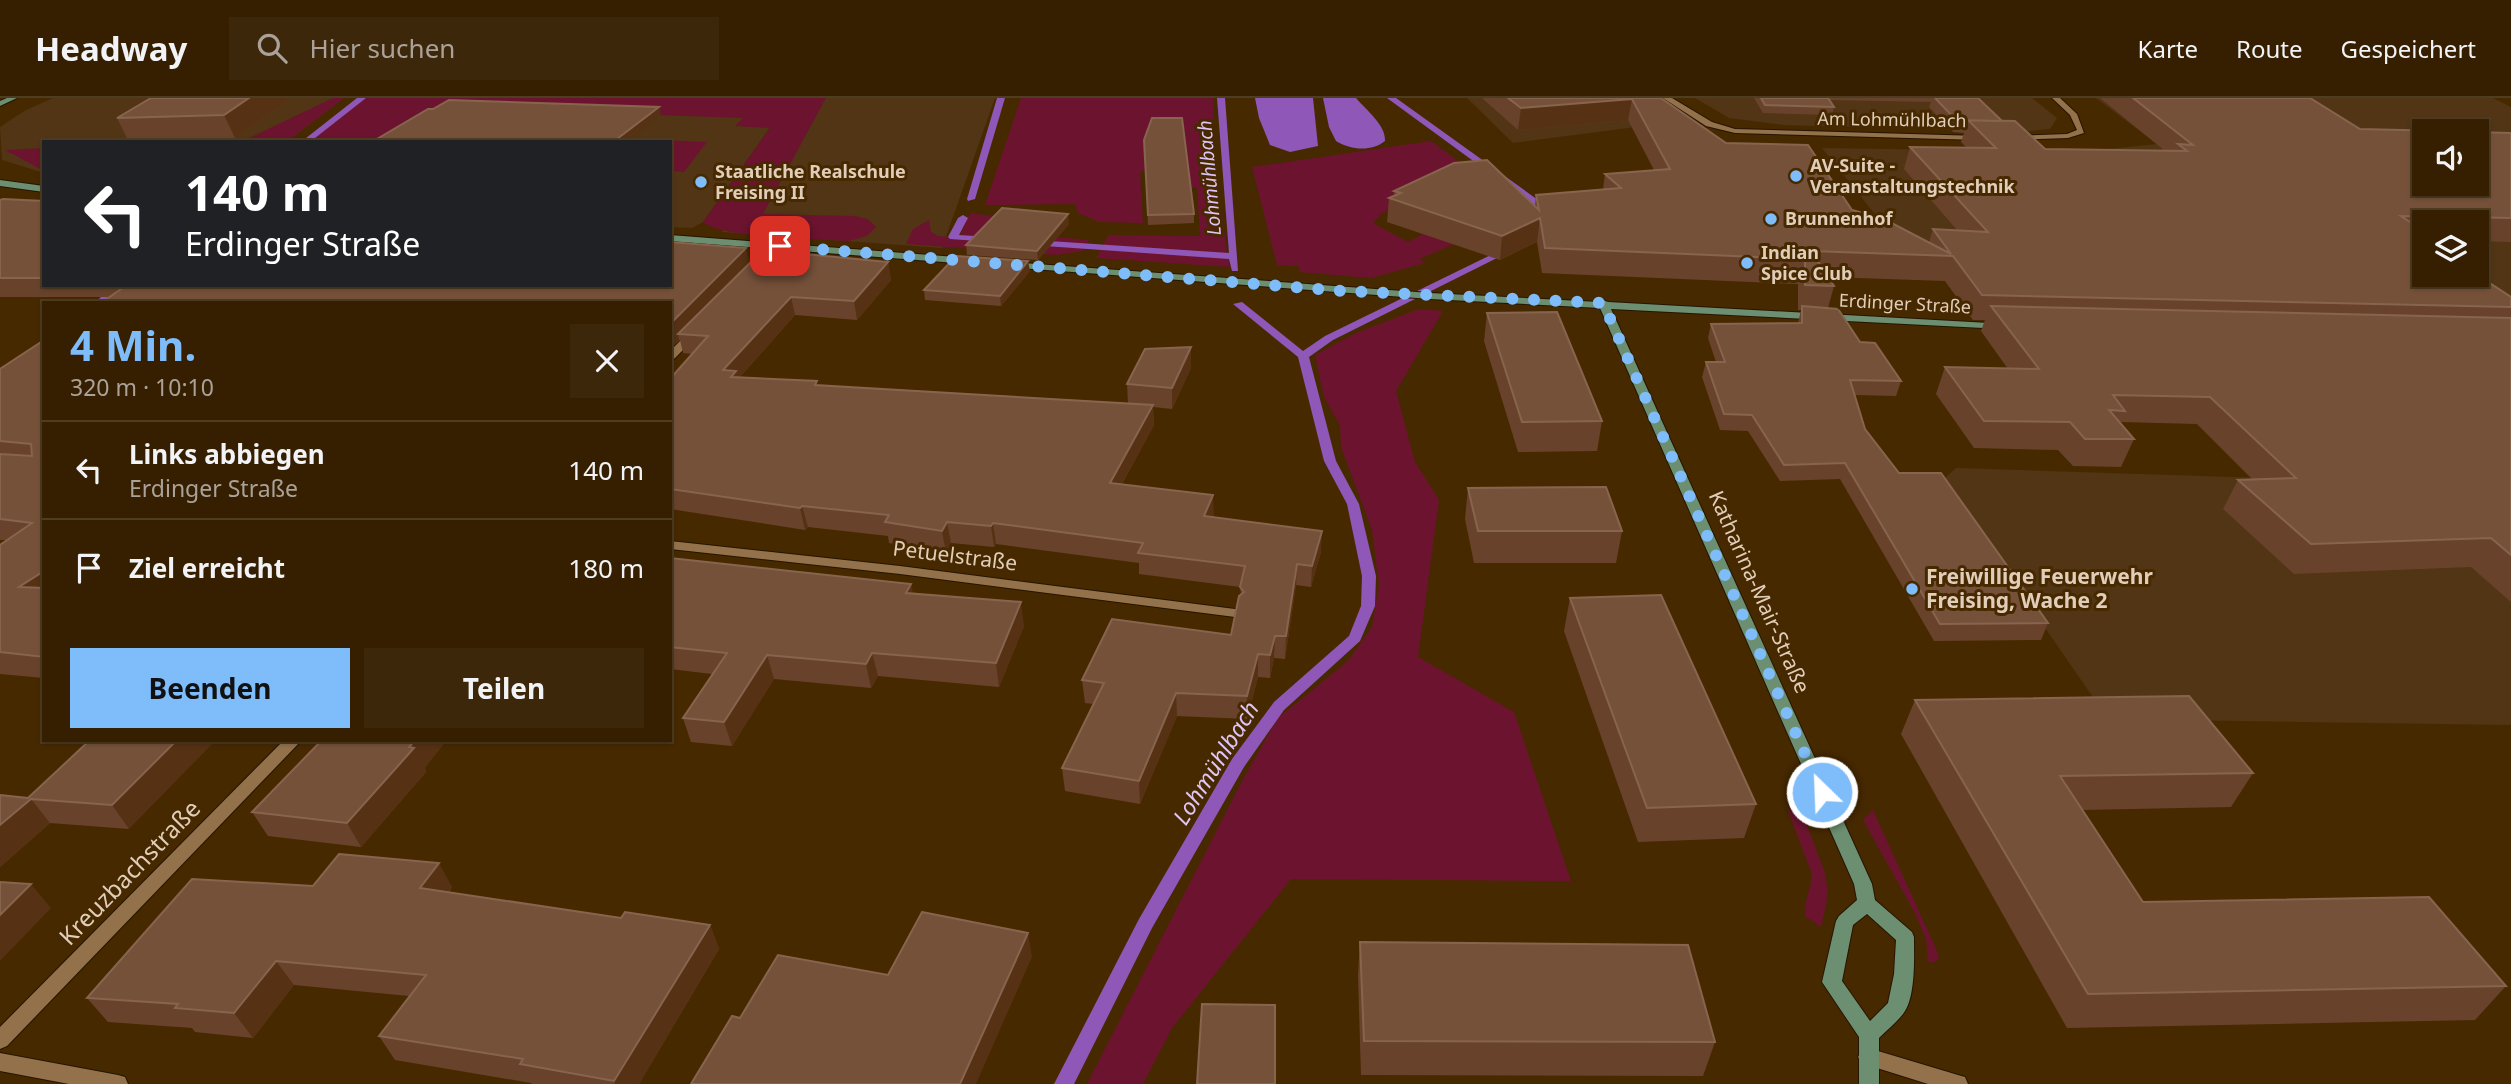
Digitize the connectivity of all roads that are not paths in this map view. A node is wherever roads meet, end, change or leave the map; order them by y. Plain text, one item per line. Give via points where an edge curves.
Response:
1 (13, 98) edge
2 (1667, 98) edge
3 (2056, 98) edge
4 (0, 104) edge
5 (1988, 138) edge
6 (2002, 138) edge
7 (0, 183) edge
8 (42, 189) edge
9 (672, 239) edge
10 (780, 246) junction
11 (771, 256) edge
12 (980, 262) edge
13 (1004, 264) edge
14 (1603, 303) junction
15 (2020, 326) edge
16 (698, 330) edge
17 (672, 355) edge
18 (672, 545) edge
19 (1234, 612) edge
20 (292, 742) edge
21 (1867, 903) junction
22 (1869, 1035) junction
23 (0, 1040) edge
24 (1868, 1057) junction
25 (0, 1062) edge
26 (118, 1084) edge
27 (1869, 1084) edge
28 (1958, 1084) edge

1 - 4 street
2 - 5 street, Am Lohmühlbach via 1702,121 1735,131
3 - 6 street via 2073,114 2081,131 2042,139
7 - 8 street
9 - 10 street
10 - 11 street
10 - 12 street
13 - 14 street, Erdinger Straße via 1380,293
14 - 15 street, Erdinger Straße
14 - 21 street, Katharina-Mair-Straße via 1863,884
16 - 17 street
18 - 19 street, Petuelstraße
20 - 23 street, Kreuzbachstraße
21 - 22 street via 1845,920 1832,982
21 - 22 street via 1905,937 1906,957 1897,1007
22 - 24 street
24 - 27 street
24 - 28 street
25 - 26 street

